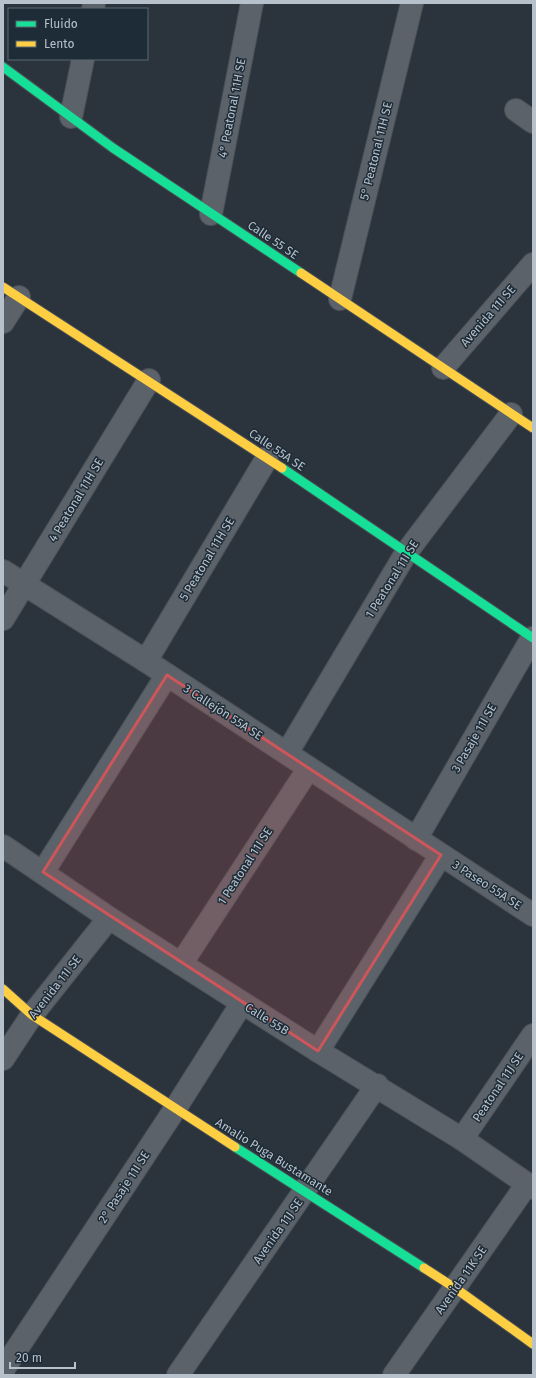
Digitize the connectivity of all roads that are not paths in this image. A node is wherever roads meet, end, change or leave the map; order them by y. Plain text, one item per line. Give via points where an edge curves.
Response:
1 (252, 3) edge
2 (412, 3) edge
3 (83, 60) edge
4 (3, 67) edge
5 (71, 117) junction
6 (211, 214) junction
7 (533, 264) edge
8 (11, 292) edge
9 (340, 299) junction
10 (3, 322) edge
11 (443, 368) junction
12 (149, 380) junction
13 (511, 414) junction
14 (533, 428) edge
15 (267, 458) junction
16 (406, 553) junction
17 (3, 571) edge
18 (24, 584) junction
19 (3, 620) edge
20 (532, 638) edge
21 (146, 661) junction
22 (167, 675) junction
23 (287, 753) junction
24 (309, 768) junction
25 (416, 839) junction
26 (3, 846) edge
27 (441, 855) junction
28 (43, 872) junction
29 (533, 915) edge
30 (109, 918) junction
31 (181, 964) junction
32 (3, 989) edge
33 (242, 1003) junction
34 (32, 1015) junction
35 (533, 1035) edge
36 (318, 1051) junction
37 (3, 1059) edge
38 (377, 1086) junction
39 (175, 1109) junction
40 (462, 1140) junction
41 (530, 1186) edge
42 (305, 1191) junction
43 (455, 1288) junction
44 (533, 1344) edge
45 (3, 1370) edge
46 (178, 1375) edge
47 (394, 1375) edge

1 - 6 street, 4° Peatonal 11H SE
2 - 9 street, 5° Peatonal 11H SE
3 - 5 street
4 - 5 street, Calle 55 SE
5 - 6 street, Calle 55 SE
6 - 9 street, Calle 55 SE
7 - 11 street, Avenida 11I SE
8 - 10 street
8 - 12 street, Calle 55A SE
9 - 11 street, Calle 55 SE
11 - 13 street, Calle 55 SE
12 - 15 street, Calle 55A SE
12 - 18 street, 4 Peatonal 11H SE
13 - 14 street, Calle 55 SE
13 - 16 street, 1 Peatonal 11I SE
15 - 16 street, Calle 55A SE
15 - 21 street, 5 Peatonal 11H SE
16 - 20 street, Calle 55A SE
16 - 23 street, 1 Peatonal 11I SE
17 - 18 street, 3 Callejón 55A SE
18 - 19 street, 4 Peatonal 11H SE
18 - 21 street, 3 Callejón 55A SE
20 - 25 street, 3 Pasaje 11I SE
21 - 22 street, 3 Callejón 55A SE
22 - 23 street, 3 Callejón 55A SE
22 - 28 street
23 - 24 street, 3 Callejón 55A SE
24 - 25 street, 3 Callejón 55A SE
24 - 31 street, 1 Peatonal 11I SE
25 - 27 street, 3 Callejón 55A SE
26 - 28 street, Calle 55B
27 - 29 street, 3 Paseo 55A SE
27 - 36 street
28 - 30 street, Calle 55B
30 - 31 street, Calle 55B
30 - 34 street, Avenida 11I SE
31 - 33 street, Calle 55B
32 - 34 street, Amalio Puga Bustamante
33 - 36 street, Calle 55B
33 - 39 street, 2° Pasaje 11I SE
34 - 37 street, Avenida 11I SE
34 - 39 street, Amalio Puga Bustamante
35 - 40 street, Peatonal 11J SE
36 - 38 street, Calle 55B
38 - 40 street, Calle 55B
38 - 42 street, Avenida 11J SE
39 - 42 street, Amalio Puga Bustamante
39 - 45 street, 2° Pasaje 11I SE
40 - 41 street, Calle 55B
41 - 43 street, Avenida 11K SE
42 - 43 street, Amalio Puga Bustamante
42 - 46 street, Avenida 11J SE
43 - 44 street, Amalio Puga Bustamante
43 - 47 street, Avenida 11K SE

